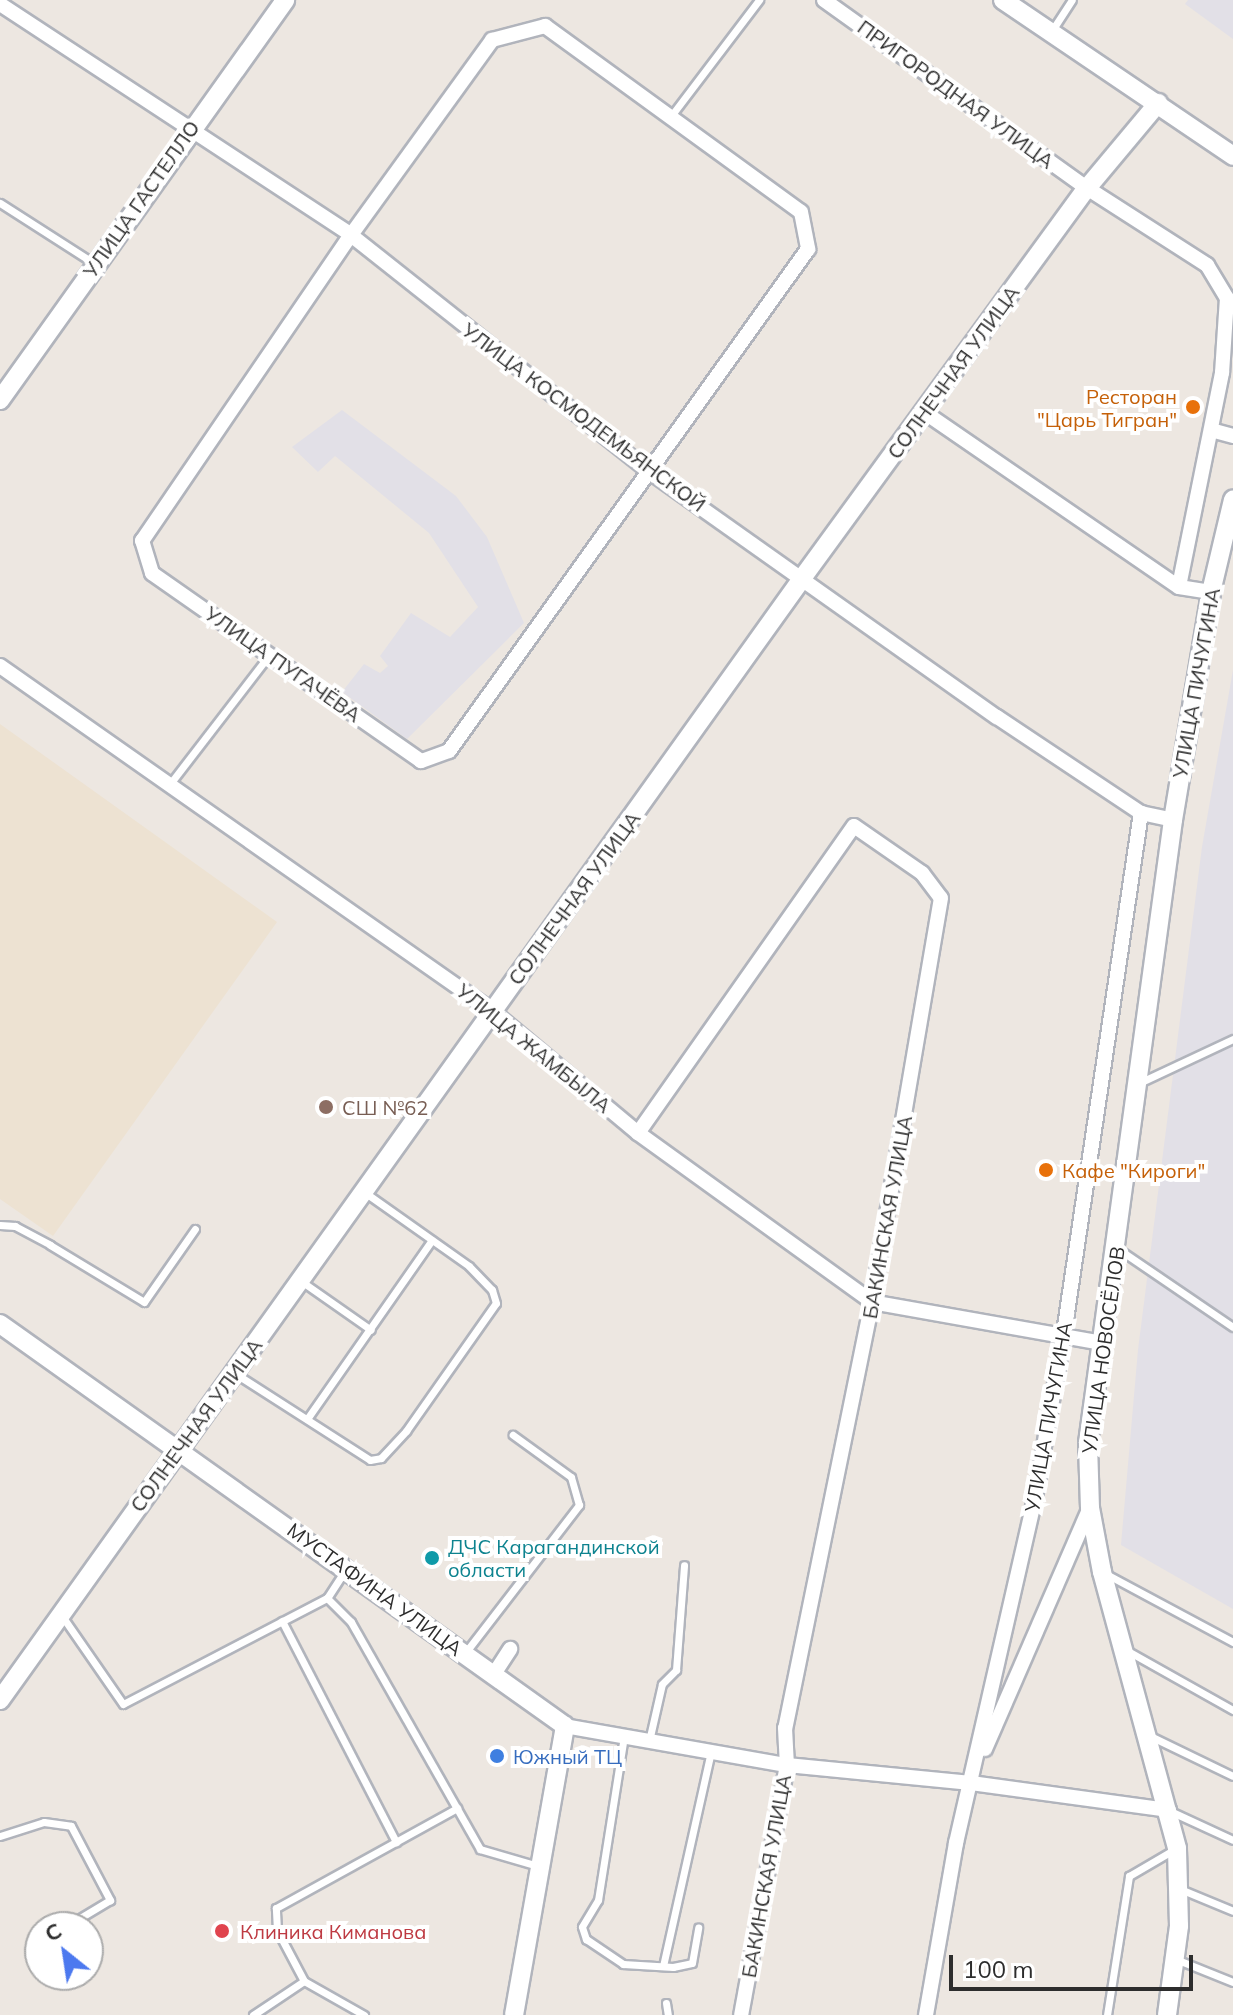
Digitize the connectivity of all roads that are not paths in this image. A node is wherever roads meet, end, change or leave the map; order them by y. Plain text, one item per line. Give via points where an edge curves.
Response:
1 (285, 0) edge
2 (759, 0) edge
3 (824, 0) edge
4 (1003, 0) edge
5 (1072, 0) edge
6 (0, 4) edge
7 (1050, 34) junction
8 (1158, 103) junction
9 (671, 116) junction
10 (190, 128) junction
11 (1233, 156) edge
12 (1087, 188) junction
13 (0, 203) edge
14 (351, 235) junction
15 (95, 264) junction
16 (0, 400) edge
17 (924, 412) junction
18 (1211, 430) junction
19 (1233, 436) edge
20 (649, 471) junction
21 (1233, 500) edge
22 (803, 577) junction
23 (1179, 587) junction
24 (1211, 592) junction
25 (269, 655) junction
26 (0, 666) edge
27 (169, 785) junction
28 (1141, 813) junction
29 (1173, 820) junction
30 (492, 1011) junction
31 (1233, 1039) edge
32 (1137, 1084) junction
33 (638, 1133) junction
34 (364, 1191) junction
35 (0, 1225) edge
36 (195, 1229) dead end
37 (432, 1240) junction
38 (1117, 1248) junction
39 (300, 1280) junction
40 (872, 1302) junction
41 (0, 1324) edge
42 (1233, 1327) edge
43 (371, 1330) junction
44 (1064, 1333) junction
45 (1102, 1343) junction
46 (234, 1372) junction
47 (307, 1419) junction
48 (513, 1435) dead end
49 (180, 1448) junction
50 (1090, 1508) junction
51 (684, 1565) dead end
52 (347, 1568) junction
53 (1102, 1572) junction
54 (327, 1598) junction
55 (61, 1614) junction
56 (282, 1621) junction
57 (1233, 1642) edge
58 (510, 1649) dead end
59 (1124, 1649) junction
60 (465, 1653) junction
61 (494, 1674) junction
62 (0, 1700) edge
63 (1233, 1710) edge
64 (565, 1726) junction
65 (1147, 1734) junction
66 (624, 1736) junction
67 (649, 1741) junction
68 (711, 1752) junction
69 (787, 1765) junction
70 (1233, 1776) edge
71 (971, 1783) junction
72 (457, 1808) junction
73 (1169, 1810) junction
74 (0, 1836) edge
75 (1233, 1840) edge
76 (396, 1842) junction
77 (1177, 1848) junction
78 (540, 1867) junction
79 (1180, 1889) junction
80 (92, 1911) edge
81 (1233, 1911) edge
82 (698, 1928) dead end
83 (1175, 1960) junction
84 (663, 1966) junction
85 (304, 1981) junction
86 (1233, 1982) edge
87 (666, 2003) dead end
88 (253, 2015) edge
89 (364, 2015) edge
90 (514, 2015) edge
91 (668, 2015) edge
92 (741, 2015) edge
93 (926, 2015) edge
94 (1107, 2015) edge
95 (1167, 2015) edge

1 - 10 street, УЛИЦА ГАСТЕЛЛО
2 - 9 lane
3 - 12 street, ПРИГОРОДНАЯ УЛИЦА
4 - 7 street
5 - 7 lane
6 - 10 street, УЛИЦА КОСМОДЕМЬЯНСКОЙ
7 - 8 street
8 - 11 street
8 - 12 street, СОЛНЕЧНАЯ УЛИЦА
9 - 14 street, УЛИЦА ПУГАЧЁВА via 545,26 492,40
9 - 20 street, УЛИЦА ПУГАЧЁВА via 801,212 808,249
10 - 14 street, УЛИЦА КОСМОДЕМЬЯНСКОЙ
10 - 15 street, УЛИЦА ГАСТЕЛЛО
12 - 17 street, СОЛНЕЧНАЯ УЛИЦА
12 - 18 street, ПРИГОРОДНАЯ УЛИЦА via 1207,265 1227,298 1229,329
13 - 15 lane
14 - 20 street, УЛИЦА КОСМОДЕМЬЯНСКОЙ
14 - 25 street, УЛИЦА ПУГАЧЁВА via 142,541 152,573
15 - 16 street, УЛИЦА ГАСТЕЛЛО
17 - 22 street, СОЛНЕЧНАЯ УЛИЦА
17 - 23 street
18 - 19 street
18 - 23 street, ПРИГОРОДНАЯ УЛИЦА
20 - 22 street, УЛИЦА КОСМОДЕМЬЯНСКОЙ
20 - 25 street, УЛИЦА ПУГАЧЁВА via 449,751 421,761
21 - 24 street, УЛИЦА ПИЧУГИНА
22 - 28 street, УЛИЦА КОСМОДЕМЬЯНСКОЙ
22 - 30 street, СОЛНЕЧНАЯ УЛИЦА
23 - 24 street
24 - 29 street, УЛИЦА ПИЧУГИНА
25 - 27 lane
26 - 27 street, УЛИЦА ЖАМБЫЛА
27 - 30 street, УЛИЦА ЖАМБЫЛА
28 - 29 street, УЛИЦА КОСМОДЕМЬЯНСКОЙ
28 - 44 street, УЛИЦА ПИЧУГИНА
29 - 32 street, УЛИЦА НОВОСЁЛОВ
30 - 33 street, УЛИЦА ЖАМБЫЛА
30 - 34 street, СОЛНЕЧНАЯ УЛИЦА
31 - 32 lane
32 - 38 street, УЛИЦА НОВОСЁЛОВ
33 - 40 street, УЛИЦА ЖАМБЫЛА
33 - 40 street, БАКИНСКАЯ УЛИЦА via 854,826 922,873 941,898
34 - 37 lane
34 - 39 street, СОЛНЕЧНАЯ УЛИЦА
35 - 36 lane via 15,1226 144,1302
37 - 43 lane
37 - 47 lane via 469,1266 492,1290 496,1303 381,1458 359,1454
38 - 42 lane
38 - 45 street, УЛИЦА НОВОСЁЛОВ
39 - 43 lane
39 - 46 street, СОЛНЕЧНАЯ УЛИЦА
40 - 44 street, УЛИЦА ЖАМБЫЛА
40 - 69 street, БАКИНСКАЯ УЛИЦА via 807,1641 787,1716
41 - 49 street, МУСТАФИНА УЛИЦА
43 - 47 lane
44 - 45 street, УЛИЦА ЖАМБЫЛА
44 - 71 street, УЛИЦА ПИЧУГИНА via 1034,1503
45 - 50 street, УЛИЦА НОВОСЁЛОВ via 1088,1443
46 - 47 lane
46 - 49 street, СОЛНЕЧНАЯ УЛИЦА
48 - 60 lane via 571,1477 579,1505
49 - 52 street, МУСТАФИНА УЛИЦА
49 - 55 street, СОЛНЕЧНАЯ УЛИЦА
50 - 53 street, УЛИЦА НОВОСЁЛОВ
50 - 71 street
51 - 67 lane via 676,1670 662,1684
52 - 54 lane
52 - 60 street, МУСТАФИНА УЛИЦА
53 - 57 lane
53 - 59 street, УЛИЦА НОВОСЁЛОВ
54 - 56 lane
54 - 72 lane via 351,1622
55 - 56 lane via 123,1704
55 - 62 street, СОЛНЕЧНАЯ УЛИЦА
56 - 76 lane
58 - 61 street
59 - 63 lane
59 - 65 street, УЛИЦА НОВОСЁЛОВ
60 - 61 street, МУСТАФИНА УЛИЦА
61 - 64 street, МУСТАФИНА УЛИЦА
64 - 66 street, МУСТАФИНА УЛИЦА
64 - 78 street
65 - 70 lane
65 - 73 street, УЛИЦА НОВОСЁЛОВ
66 - 67 street, МУСТАФИНА УЛИЦА
66 - 84 lane via 598,1900 582,1927 586,1939 607,1957 623,1964
67 - 68 street, МУСТАФИНА УЛИЦА
68 - 69 street, МУСТАФИНА УЛИЦА
68 - 84 lane
69 - 71 street, МУСТАФИНА УЛИЦА
69 - 92 street, БАКИНСКАЯ УЛИЦА
71 - 73 street, МУСТАФИНА УЛИЦА
71 - 93 street, УЛИЦА ПИЧУГИНА
72 - 76 lane
72 - 78 lane via 480,1849
73 - 75 lane
73 - 77 street, УЛИЦА НОВОСЁЛОВ
74 - 80 lane via 44,1822 71,1826 110,1900
76 - 85 lane via 276,1908 277,1930
77 - 79 street, УЛИЦА НОВОСЁЛОВ
77 - 94 lane via 1129,1876
78 - 90 street
79 - 81 lane
79 - 83 street, УЛИЦА НОВОСЁЛОВ
82 - 84 lane via 692,1963
83 - 86 lane
83 - 95 street, УЛИЦА НОВОСЁЛОВ
85 - 88 lane
85 - 89 lane
87 - 91 lane

